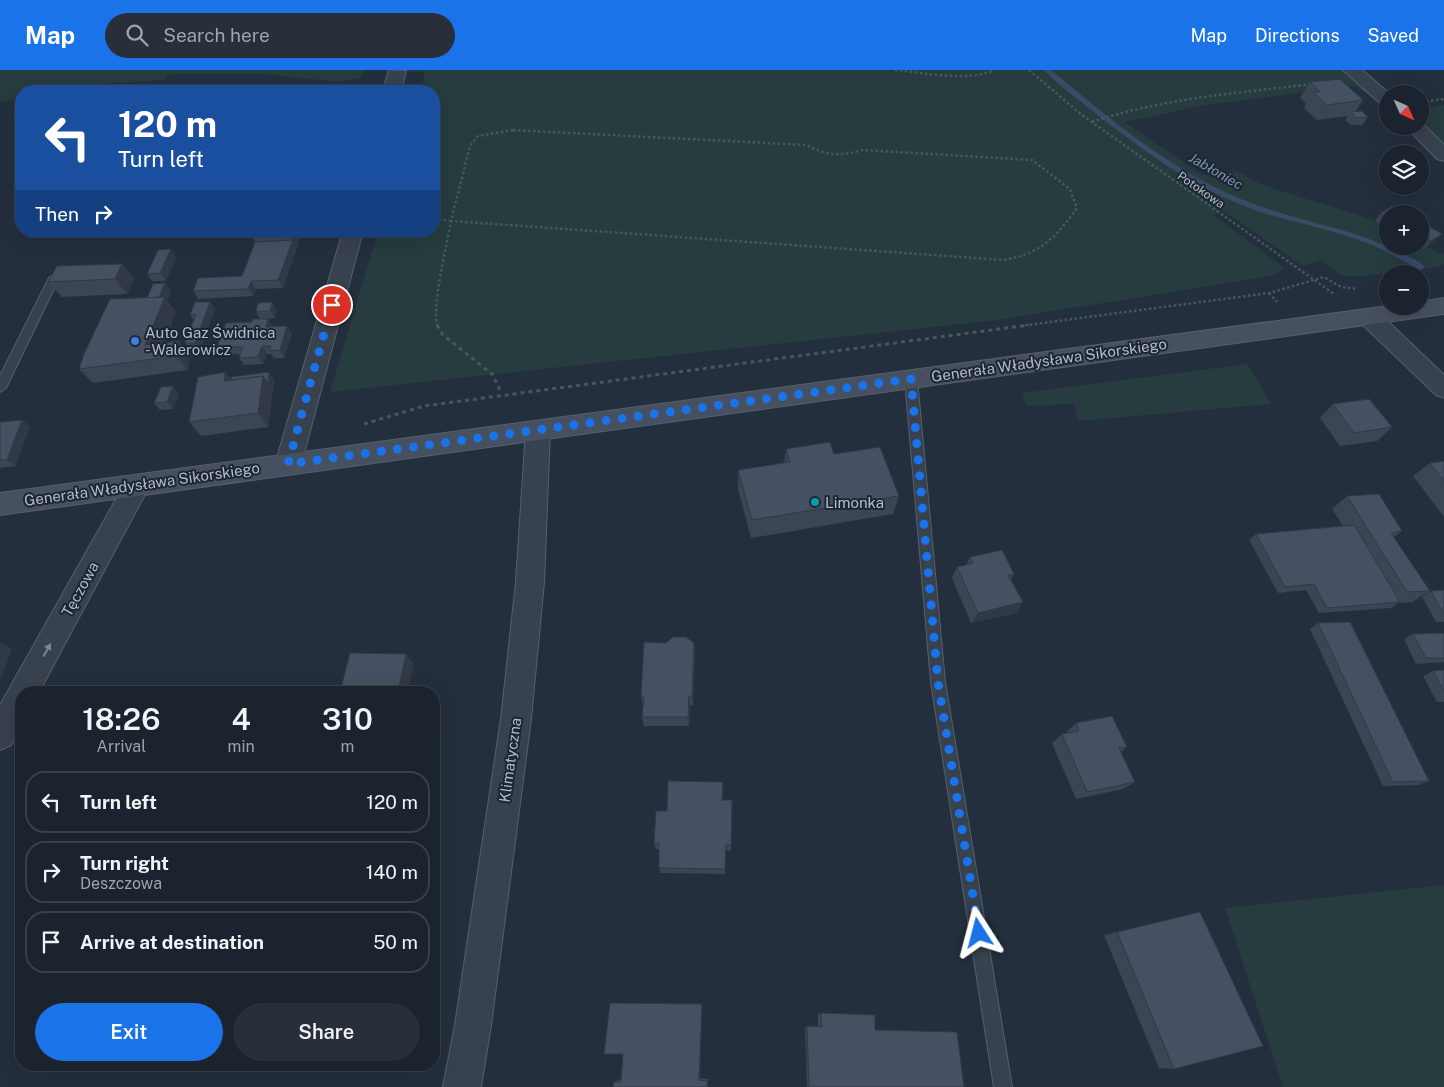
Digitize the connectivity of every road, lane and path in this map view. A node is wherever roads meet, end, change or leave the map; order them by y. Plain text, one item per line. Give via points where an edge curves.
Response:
1 (895, 70) edge
2 (995, 70) edge
3 (1029, 70) edge
4 (397, 71) edge
5 (1356, 74) edge
6 (394, 85) edge
7 (1379, 93) edge
8 (1444, 99) edge
9 (1429, 101) edge
10 (1092, 122) junction
11 (1423, 135) edge
12 (1444, 155) edge
13 (440, 219) edge
14 (451, 221) junction
15 (351, 237) edge
16 (54, 278) edge
17 (1314, 281) junction
18 (1363, 289) dead end
19 (1444, 306) edge
20 (1369, 316) junction
21 (911, 379) junction
22 (0, 388) edge
23 (1444, 389) edge
24 (500, 390) dead end
25 (359, 425) dead end
26 (538, 430) junction
27 (288, 464) junction
28 (132, 495) junction
29 (0, 504) edge
30 (26, 686) edge
31 (15, 707) edge
32 (0, 735) edge
33 (462, 1087) edge
34 (1003, 1087) edge

1 - 2 path via 982,75
3 - 10 path, Potokowa
4 - 6 street
5 - 7 street
5 - 10 path via 1125,110
8 - 9 path
10 - 17 path, Potokowa
11 - 12 street
13 - 14 path
14 - 14 path via 470,146 478,136 513,130 806,146 828,156 844,157 862,150 1032,160 1070,189 1077,208 1044,247 1025,257 1004,260
14 - 24 path via 435,322 443,335 492,374
15 - 27 street
16 - 22 lane
17 - 18 path via 1324,277 1341,287
17 - 20 path, Potokowa
17 - 25 path via 1270,293 424,406
19 - 20 street, Generała Władysława Sikorskiego
20 - 21 street, Generała Władysława Sikorskiego
20 - 23 street
21 - 26 street, Generała Władysława Sikorskiego
21 - 34 lane via 938,682
26 - 27 street, Generała Władysława Sikorskiego
26 - 33 street, Klimatyczna via 530,582 516,719
27 - 28 street, Generała Władysława Sikorskiego
28 - 29 street, Generała Władysława Sikorskiego
30 -> 28 street, Tęczowa
31 - 32 street

